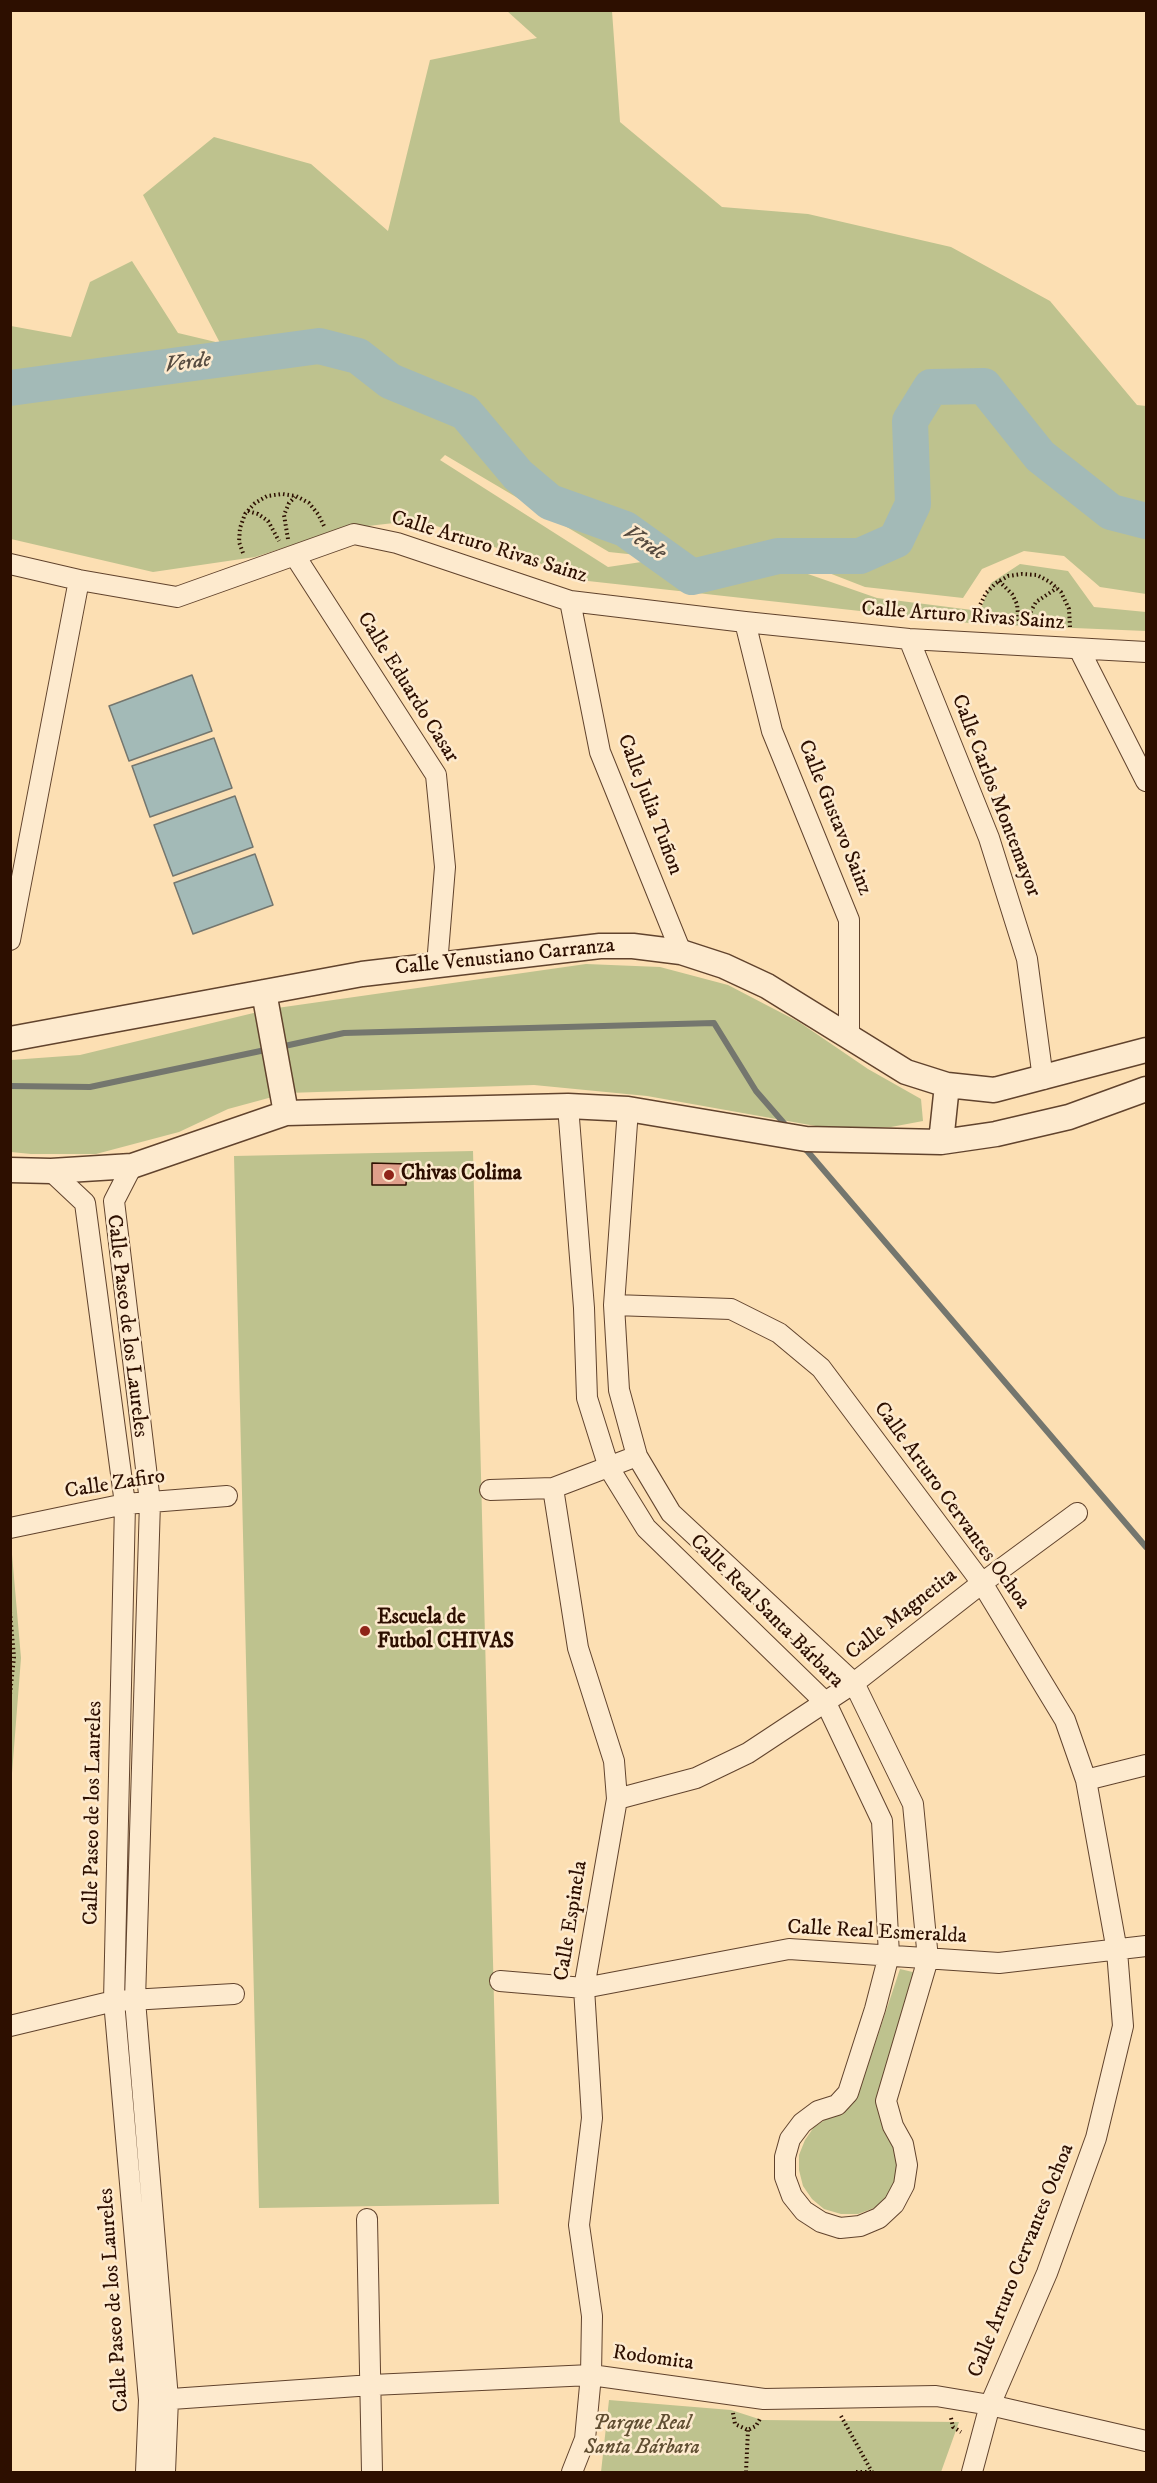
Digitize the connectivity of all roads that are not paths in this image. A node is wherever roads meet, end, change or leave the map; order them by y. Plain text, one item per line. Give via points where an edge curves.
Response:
1 (291, 547) junction
2 (10, 564) edge
3 (79, 580) junction
4 (570, 601) junction
5 (745, 622) junction
6 (909, 639) junction
7 (1079, 649) junction
8 (1146, 652) edge
9 (1146, 781) edge
10 (10, 940) edge
11 (681, 952) junction
12 (437, 965) junction
13 (264, 992) junction
14 (849, 1036) junction
15 (10, 1039) edge
16 (1146, 1050) edge
17 (1043, 1079) junction
18 (947, 1085) junction
19 (1146, 1089) edge
20 (568, 1106) junction
21 (628, 1109) junction
22 (286, 1113) junction
23 (941, 1142) junction
24 (132, 1166) junction
25 (10, 1170) edge
26 (51, 1171) junction
27 (614, 1305) junction
28 (637, 1456) junction
29 (609, 1468) junction
30 (553, 1488) junction
31 (490, 1490) dead end
32 (227, 1496) dead end
33 (150, 1502) junction
34 (125, 1504) junction
35 (1077, 1513) dead end
36 (10, 1528) edge
37 (982, 1583) junction
38 (854, 1683) junction
39 (826, 1703) junction
40 (1146, 1765) edge
41 (1086, 1780) junction
42 (617, 1799) junction
43 (1146, 1946) edge
44 (1117, 1951) junction
45 (889, 1955) junction
46 (928, 1959) junction
47 (500, 1982) dead end
48 (584, 1988) junction
49 (234, 1994) dead end
50 (135, 2000) junction
51 (114, 2001) junction
52 (10, 2026) edge
53 (367, 2219) dead end
54 (591, 2375) junction
55 (372, 2385) junction
56 (158, 2400) junction
57 (990, 2405) junction
58 (1146, 2440) edge
59 (146, 2472) edge
60 (165, 2472) edge
61 (372, 2472) edge
62 (572, 2472) edge
63 (972, 2472) edge

1 - 3 street, Calle Arturo Rivas Sainz via 177,597
1 - 4 street, Calle Arturo Rivas Sainz via 354,534 397,543
1 - 12 street, Calle Eduardo Casar via 436,775 444,867
2 - 3 street, Calle Arturo Rivas Sainz
3 - 10 street
4 - 5 street, Calle Arturo Rivas Sainz
4 - 11 street, Calle Julia Tuñon via 600,752
5 - 6 street, Calle Arturo Rivas Sainz
5 - 14 street, Calle Gustavo Sainz via 772,730 849,920
6 - 7 street, Calle Arturo Rivas Sainz
6 - 17 street, Calle Carlos Montemayor via 989,838 1027,958
7 - 8 street, Calle Arturo Rivas Sainz
7 - 9 street
11 - 12 street, Calle Venustiano Carranza via 600,946
11 - 14 street, Calle Venustiano Carranza via 766,986
12 - 13 street, Calle Venustiano Carranza
13 - 15 street, Calle Venustiano Carranza
13 - 22 street
14 - 18 street, Calle Venustiano Carranza via 906,1072
16 - 17 street, Calle Venustiano Carranza
17 - 18 street, Calle Venustiano Carranza via 994,1090
18 - 23 street
19 - 23 street via 1069,1117
20 - 21 street
20 - 22 street
20 - 29 street, Calle Real Santa Bárbara via 587,1398
21 - 23 street via 806,1139
21 - 27 street, Calle Real Santa Bárbara
22 - 24 street
24 - 26 street
24 - 33 street, Calle Paseo de los Laureles via 114,1201
25 - 26 street
26 - 34 street, Calle Paseo de los Laureles via 85,1203
27 - 28 street, Calle Real Santa Bárbara via 619,1390
27 - 37 street, Calle Arturo Cervantes Ochoa via 731,1309 779,1333 821,1368
28 - 29 street
28 - 38 street, Calle Real Santa Bárbara via 670,1513
29 - 30 street
29 - 39 street, Calle Real Santa Bárbara via 646,1528
30 - 31 street
30 - 42 street, Calle Espinela via 578,1648 614,1761
32 - 33 street, Calle Zafiro
33 - 34 street, Calle Zafiro
33 - 50 street, Calle Paseo de los Laureles
34 - 36 street, Calle Zafiro
34 - 51 street, Calle Paseo de los Laureles
35 - 37 street, Calle Magnetita
37 - 38 street, Calle Magnetita
37 - 41 street, Calle Arturo Cervantes Ochoa via 1065,1720
38 - 39 street, Calle Magnetita
38 - 46 street, Calle Real Santa Bárbara via 913,1804
39 - 42 street, Calle Magnetita via 748,1753 696,1778
39 - 45 street, Calle Real Santa Bárbara via 882,1821
40 - 41 street
41 - 44 street, Calle Arturo Cervantes Ochoa
42 - 48 street, Calle Espinela
43 - 44 street, Calle Real Esmeralda
44 - 46 street, Calle Real Esmeralda via 999,1964
44 - 57 street, Calle Arturo Cervantes Ochoa via 1123,2026 1096,2138 1047,2273
45 - 46 street, Calle Real Esmeralda
45 - 46 street, Calle Real Santa Bárbara via 848,2092 837,2105 802,2122 790,2139 785,2157 785,2177 792,2196 804,2211 840,2228 860,2226 879,2218 894,2204 904,2185 907,2165 903,2144 892,2126 886,2101
45 - 48 street, Calle Real Esmeralda via 789,1949
47 - 48 street, Calle Real Esmeralda
48 - 54 street, Calle Espinela via 592,2118 579,2225 592,2316
49 - 50 street
50 - 51 street
50 - 56 street, Calle Paseo de los Laureles
51 - 52 street
51 - 56 street, Calle Paseo de los Laureles
53 - 55 street
54 - 55 street, Rodomita
54 - 57 street, Rodomita via 764,2399 936,2396
54 - 62 street, Calle Espinela via 585,2439
55 - 56 street, Rodomita
55 - 61 street
56 - 59 street, Calle Paseo de los Laureles
56 - 60 street, Calle Paseo de los Laureles
57 - 58 street, Rodomita
57 - 63 street, Calle Arturo Cervantes Ochoa

